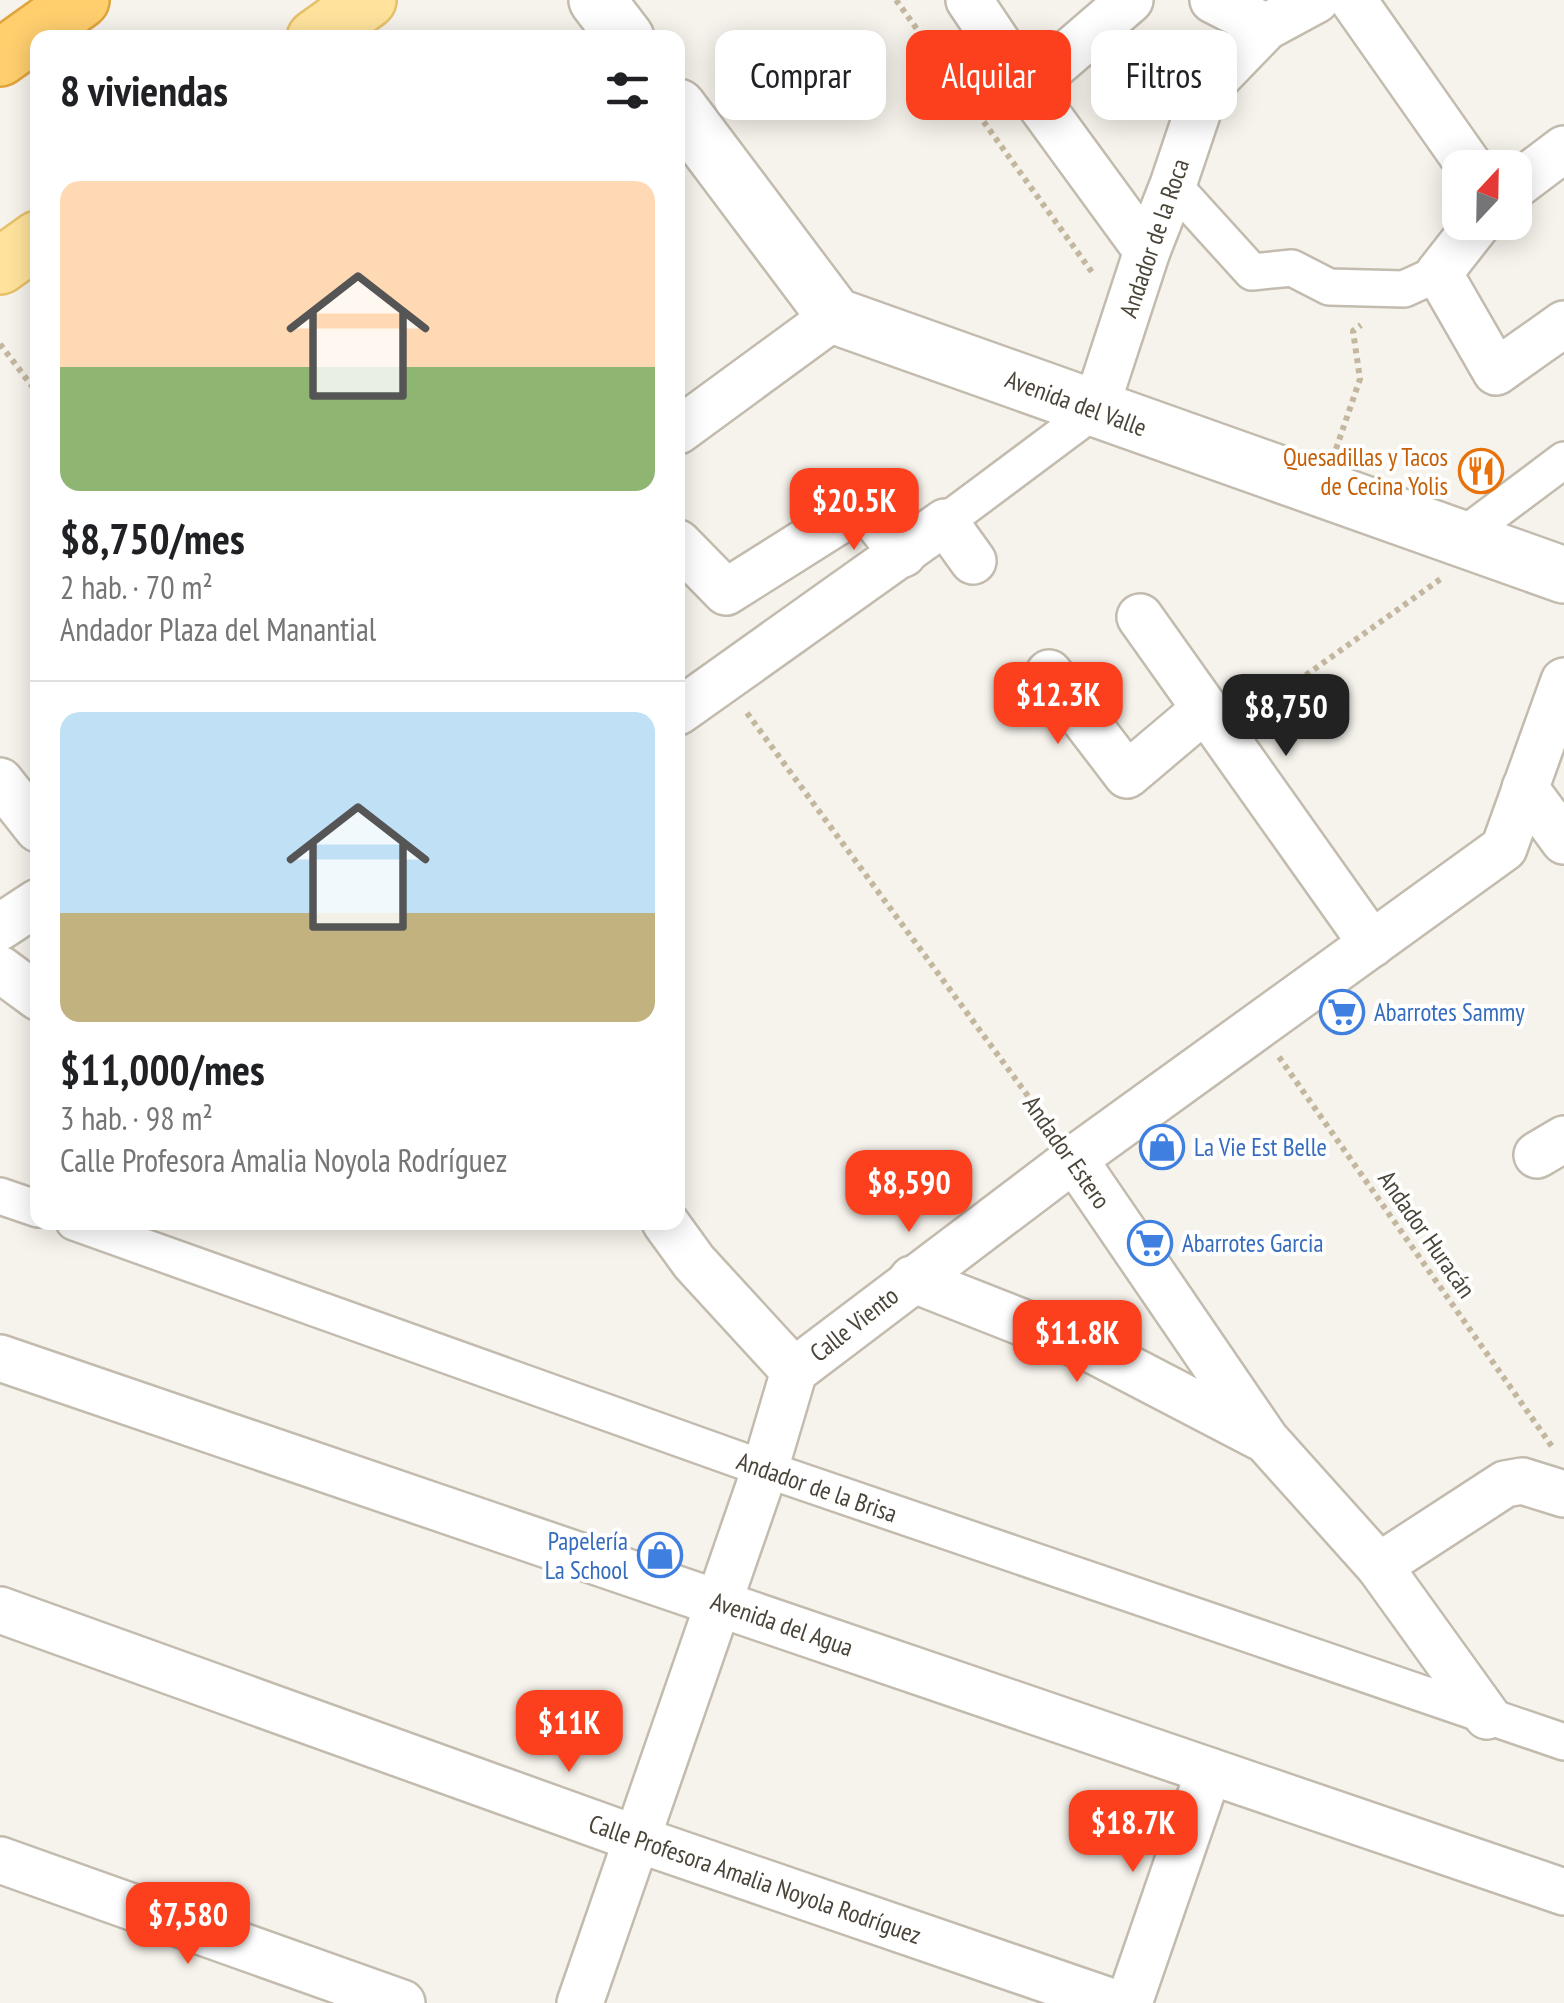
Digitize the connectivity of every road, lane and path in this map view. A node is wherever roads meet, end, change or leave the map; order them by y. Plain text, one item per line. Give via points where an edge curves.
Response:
1 (81, 0) edge
2 (368, 0) edge
3 (597, 0) edge
4 (896, 0) edge
5 (969, 0) edge
6 (1130, 0) edge
7 (1213, 0) edge
8 (1316, 0) edge
9 (1353, 0) edge
10 (1266, 27) junction
11 (39, 30) edge
12 (326, 30) edge
13 (620, 30) edge
14 (989, 30) edge
15 (30, 37) edge
16 (1071, 51) edge
17 (0, 58) edge
18 (685, 116) edge
19 (1051, 120) edge
20 (1564, 149) edge
21 (1458, 150) edge
22 (1532, 173) edge
23 (1173, 185) junction
24 (1461, 240) edge
25 (30, 244) edge
26 (1147, 252) junction
27 (0, 266) edge
28 (1421, 281) junction
29 (835, 316) junction
30 (1126, 318) junction
31 (1564, 324) edge
32 (0, 344) edge
33 (30, 383) edge
34 (1094, 410) junction
35 (685, 427) edge
36 (1564, 460) edge
37 (1322, 488) junction
38 (945, 522) junction
39 (1472, 542) junction
40 (685, 549) edge
41 (902, 554) junction
42 (973, 561) dead end
43 (1564, 575) edge
44 (1140, 617) dead end
45 (1049, 673) dead end
46 (723, 679) junction
47 (1564, 681) edge
48 (685, 707) edge
49 (1214, 722) junction
50 (0, 781) edge
51 (1525, 788) junction
52 (30, 819) edge
53 (1564, 841) edge
54 (30, 907) edge
55 (0, 928) edge
56 (1372, 944) junction
57 (0, 969) edge
58 (30, 991) edge
59 (1258, 1027) junction
60 (1074, 1159) junction
61 (0, 1196) edge
62 (30, 1207) edge
63 (96, 1230) edge
64 (671, 1230) edge
65 (912, 1280) junction
66 (0, 1358) edge
67 (794, 1370) junction
68 (1266, 1440) junction
69 (1553, 1448) dead end
70 (765, 1469) junction
71 (1564, 1494) edge
72 (1379, 1566) junction
73 (719, 1602) junction
74 (0, 1610) edge
75 (1487, 1716) junction
76 (1564, 1742) edge
77 (1209, 1771) junction
78 (637, 1839) junction
79 (0, 1860) edge
80 (1564, 1892) edge
81 (402, 2003) edge
82 (580, 2003) edge
83 (1115, 2003) edge
84 (1129, 2003) edge

1 - 11 highway
2 - 12 main road
3 - 13 street
4 - 30 path
5 - 14 street
6 - 16 street
7 - 10 street
8 - 10 street, Andador de la Roca
9 - 21 street
10 - 23 street, Andador de la Roca via 1205,90
15 - 17 highway
18 - 29 street
19 - 26 street
20 - 22 street
23 - 26 street, Andador de la Roca
23 - 28 street via 1252,272 1292,268 1329,288
24 - 28 street
25 - 27 main road
26 - 30 street, Andador de la Roca
28 - 31 street via 1496,372
28 - 37 path via 1353,331 1360,379
29 - 34 street, Avenida del Valle
29 - 35 street
30 - 34 street, Andador de la Roca
32 - 33 path
34 - 37 street, Avenida del Valle
34 - 38 street
36 - 39 street
37 - 39 street, Avenida del Valle
38 - 41 street
38 - 42 street
39 - 43 street, Avenida del Valle
39 - 49 path
40 - 41 street via 726,592 864,506
41 - 46 street
44 - 49 street
45 - 49 street via 1127,776
46 - 48 street
46 - 60 path, Andador Estero
47 - 51 street, Calle Viento
49 - 56 street
50 - 52 street
51 - 53 street
51 - 56 street, Calle Viento via 1504,848
54 - 55 street
56 - 59 street, Calle Viento
57 - 58 street
59 - 60 street, Calle Viento
59 - 69 path, Andador Huracán
60 - 65 street, Calle Viento
60 - 68 street, Andador Estero
61 - 62 street
63 - 70 street, Andador de la Brisa
64 - 67 street
65 - 67 street, Calle Viento
65 - 68 street via 1095,1351
66 - 73 street, Avenida del Agua
67 - 70 street, Calle Viento
68 - 72 street, Andador Estero
70 - 73 street, Calle Viento
70 - 75 street, Andador de la Brisa
71 - 72 street via 1522,1481 1505,1484
72 - 75 street, Andador Estero
73 - 77 street, Avenida del Agua
73 - 78 street, Calle Viento
74 - 78 street, Calle Profesora Amalia Noyola Rodríguez
75 - 76 street, Andador de la Brisa
77 - 80 street, Avenida del Agua
77 - 84 street
78 - 82 street, Calle Viento
78 - 83 street, Calle Profesora Amalia Noyola Rodríguez
79 - 81 street

